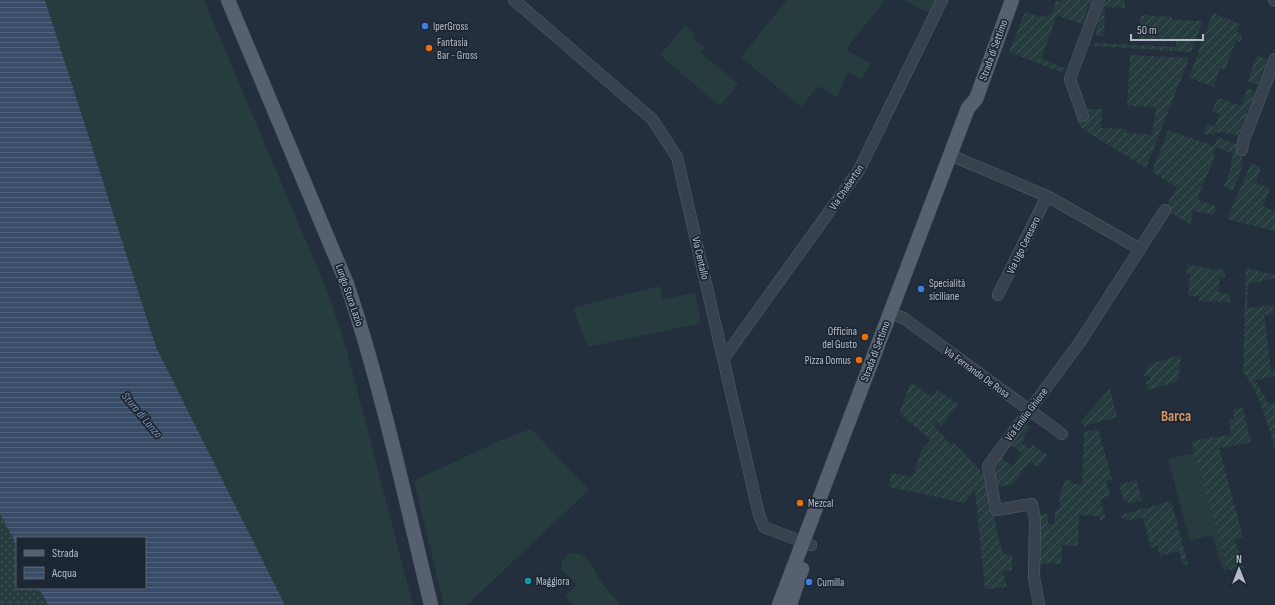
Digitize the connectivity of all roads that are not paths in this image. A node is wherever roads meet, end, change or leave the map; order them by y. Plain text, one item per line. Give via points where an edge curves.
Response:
1 (228, 0) edge
2 (942, 0) edge
3 (1099, 0) edge
4 (517, 1) edge
5 (1011, 1) edge
6 (1275, 59) edge
7 (1082, 116) dead end
8 (1242, 150) dead end
9 (954, 157) junction
10 (1047, 196) junction
11 (1165, 210) dead end
12 (1140, 249) junction
13 (998, 295) dead end
14 (894, 314) junction
15 (724, 358) junction
16 (1029, 411) junction
17 (1062, 434) dead end
18 (806, 544) junction
19 (431, 605) edge
20 (779, 605) edge
21 (790, 605) edge
22 (1040, 605) edge

1 - 19 main road, Lungo Stura Lazio via 347,284 374,373
2 - 15 street, Via Chaberton via 859,170
3 - 7 street via 1070,79
4 - 15 street, Via Centallo via 652,118 677,156
5 - 9 main road, Strada di Settimo via 976,98 968,108
6 - 8 street
9 - 10 street
9 - 14 main road, Strada di Settimo
10 - 12 street
10 - 13 street, Via Ugo Ceresero
11 - 12 street, Via Emilio Ghione
12 - 16 street, Via Emilio Ghione via 1080,342
14 - 16 street, Via Fernando De Rosa
14 - 18 main road, Strada di Settimo
15 - 18 street, Via Centallo via 759,515 764,527
16 - 17 street, Via Fernando De Rosa
16 - 22 street, Via Emilio Ghione via 988,466 996,510 1032,504 1035,520 1034,577
18 - 20 main road, Strada di Settimo
18 - 21 main road, Strada di Settimo

